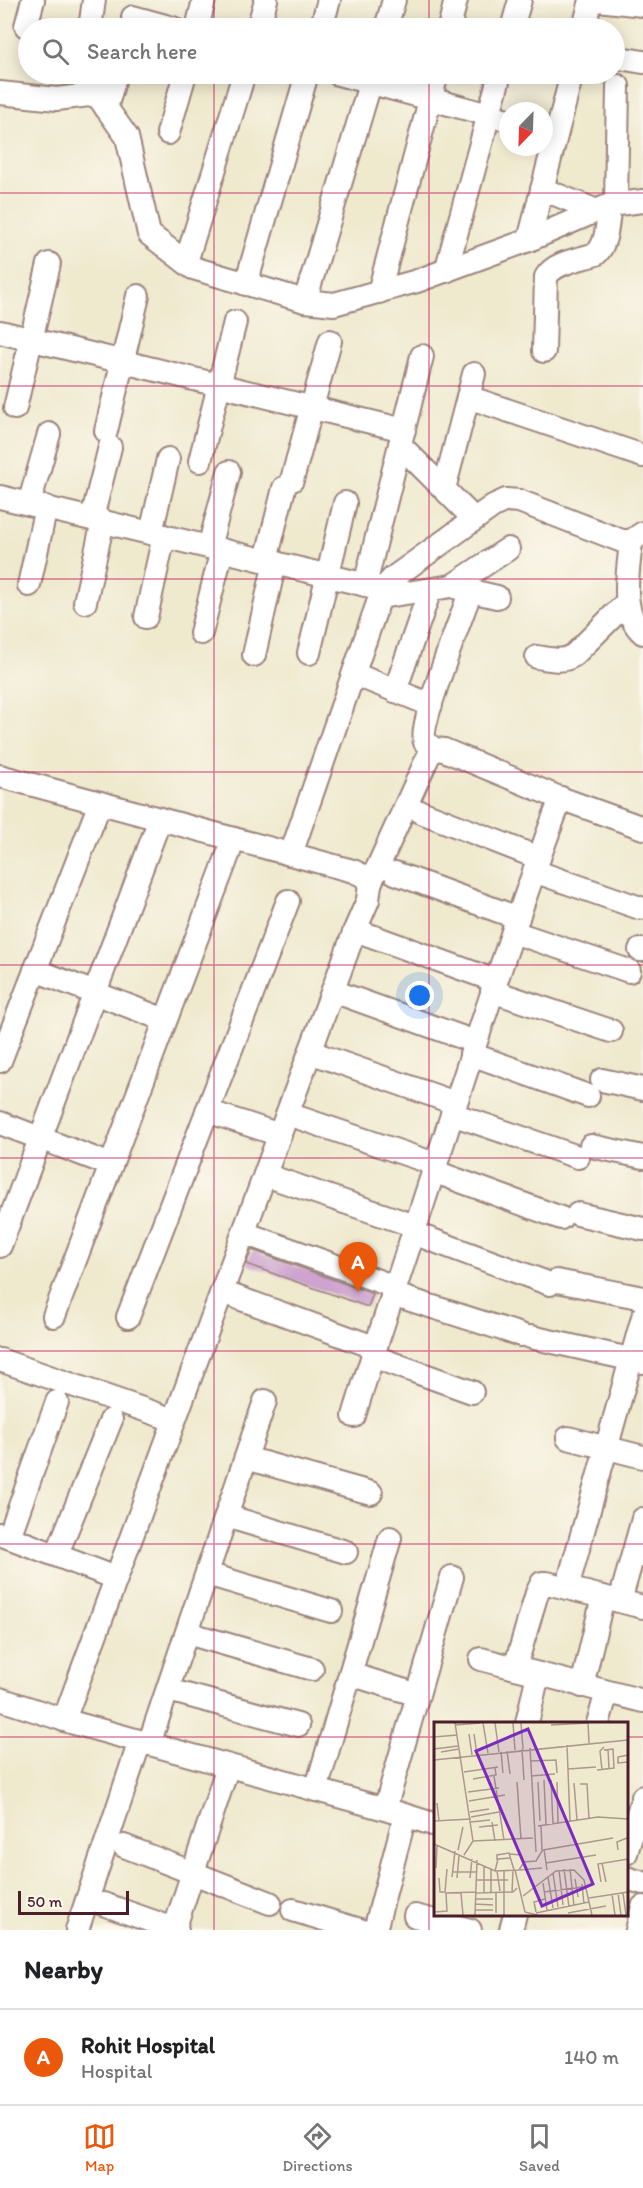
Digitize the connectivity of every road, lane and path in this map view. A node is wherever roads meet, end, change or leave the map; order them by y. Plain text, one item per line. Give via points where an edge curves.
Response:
1 (33, 0) edge
2 (94, 0) edge
3 (204, 0) edge
4 (266, 0) edge
5 (329, 0) edge
6 (394, 0) edge
7 (456, 0) edge
8 (520, 0) edge
9 (591, 0) edge
10 (598, 0) edge
11 (643, 5) edge
12 (28, 18) edge
13 (91, 18) edge
14 (200, 18) edge
15 (261, 18) edge
16 (324, 18) edge
17 (389, 18) edge
18 (452, 18) edge
19 (515, 18) edge
20 (586, 18) edge
21 (625, 59) edge
22 (643, 62) edge
23 (89, 84) edge
24 (111, 84) edge
25 (181, 84) edge
26 (241, 84) edge
27 (305, 84) edge
28 (370, 84) edge
29 (389, 84) edge
30 (434, 84) edge
31 (500, 84) edge
32 (568, 84) edge
33 (618, 86) dead end
34 (0, 93) edge
35 (430, 99) junction
36 (102, 101) junction
37 (498, 117) edge
38 (553, 123) edge
39 (168, 133) dead end
40 (547, 156) edge
41 (542, 189) junction
42 (643, 201) edge
43 (607, 217) junction
44 (529, 240) junction
45 (186, 262) junction
46 (49, 264) dead end
47 (446, 271) junction
48 (246, 284) junction
49 (379, 292) junction
50 (138, 296) dead end
51 (305, 301) junction
52 (235, 322) dead end
53 (0, 332) edge
54 (31, 339) junction
55 (330, 341) dead end
56 (544, 351) dead end
57 (422, 356) dead end
58 (123, 362) junction
59 (474, 374) dead end
60 (219, 385) junction
61 (468, 397) junction
62 (15, 408) dead end
63 (312, 408) junction
64 (48, 434) dead end
65 (402, 438) junction
66 (643, 456) edge
67 (168, 459) dead end
68 (200, 461) dead end
69 (229, 472) dead end
70 (444, 489) junction
71 (0, 497) edge
72 (345, 503) dead end
73 (38, 506) junction
74 (474, 519) junction
75 (98, 520) junction
76 (158, 534) junction
77 (637, 537) edge
78 (215, 548) junction
79 (508, 549) dead end
80 (271, 561) junction
81 (329, 576) junction
82 (29, 585) dead end
83 (451, 589) junction
84 (376, 590) junction
85 (633, 594) edge
86 (497, 597) dead end
87 (85, 602) dead end
88 (146, 617) dead end
89 (201, 633) dead end
90 (643, 633) edge
91 (309, 653) dead end
92 (254, 655) dead end
93 (537, 657) dead end
94 (354, 674) junction
95 (395, 691) junction
96 (431, 705) junction
97 (434, 750) junction
98 (0, 776) edge
99 (561, 798) junction
100 (100, 803) junction
101 (421, 812) dead end
102 (160, 819) junction
103 (643, 828) edge
104 (234, 839) junction
105 (291, 854) junction
106 (536, 864) junction
107 (396, 873) dead end
108 (370, 884) junction
109 (288, 901) dead end
110 (640, 908) dead end
111 (515, 925) junction
112 (355, 930) junction
113 (35, 970) junction
114 (628, 971) dead end
115 (494, 986) junction
116 (333, 991) junction
117 (95, 993) junction
118 (165, 1020) junction
119 (611, 1031) dead end
120 (473, 1048) junction
121 (310, 1052) junction
122 (0, 1061) edge
123 (643, 1089) edge
124 (454, 1108) junction
125 (207, 1111) junction
126 (0, 1123) edge
127 (284, 1124) junction
128 (41, 1138) junction
129 (643, 1157) edge
130 (111, 1165) junction
131 (434, 1168) junction
132 (265, 1175) junction
133 (414, 1229) junction
134 (643, 1229) edge
135 (244, 1233) junction
136 (0, 1246) edge
137 (393, 1291) junction
138 (222, 1292) junction
139 (643, 1298) edge
140 (54, 1316) dead end
141 (128, 1317) dead end
142 (643, 1317) edge
143 (373, 1351) junction
144 (0, 1360) edge
145 (637, 1360) edge
146 (472, 1392) dead end
147 (265, 1401) dead end
148 (57, 1402) dead end
149 (354, 1416) dead end
150 (111, 1420) dead end
151 (174, 1420) junction
152 (568, 1438) dead end
153 (606, 1448) junction
154 (643, 1457) edge
155 (246, 1458) junction
156 (371, 1493) dead end
157 (226, 1516) junction
158 (643, 1519) edge
159 (5, 1535) edge
160 (390, 1538) dead end
161 (346, 1552) dead end
162 (57, 1554) junction
163 (207, 1574) junction
164 (452, 1577) dead end
165 (116, 1578) junction
166 (567, 1588) junction
167 (612, 1599) junction
168 (643, 1607) edge
169 (331, 1611) dead end
170 (187, 1633) junction
171 (482, 1659) dead end
172 (515, 1668) junction
173 (312, 1669) dead end
174 (350, 1674) junction
175 (538, 1674) junction
176 (582, 1686) junction
177 (168, 1690) junction
178 (607, 1692) junction
179 (418, 1695) junction
180 (0, 1699) edge
181 (643, 1701) edge
182 (64, 1720) junction
183 (527, 1722) edge
184 (598, 1722) edge
185 (298, 1725) dead end
186 (145, 1743) junction
187 (228, 1766) junction
188 (316, 1790) junction
189 (643, 1797) edge
190 (395, 1812) junction
191 (434, 1824) edge
192 (124, 1846) dead end
193 (628, 1850) edge
194 (193, 1873) junction
195 (628, 1878) edge
196 (643, 1883) edge
197 (270, 1903) dead end
198 (103, 1904) dead end
199 (643, 1907) edge
200 (293, 1910) dead end
201 (515, 1915) edge
202 (415, 1916) dead end
203 (77, 1930) edge
204 (175, 1930) edge
205 (360, 1930) edge
206 (375, 1930) edge
207 (470, 1930) edge
208 (511, 1930) edge
209 (637, 1930) edge

1 - 12 street
2 - 13 street
3 - 14 street
4 - 15 street
5 - 16 street
6 - 17 street
7 - 18 street
8 - 19 street
9 - 20 street
10 - 11 street
21 - 22 street
23 - 36 street
24 - 36 street
25 - 39 street
26 - 45 street
27 - 48 street
28 - 51 street
29 - 35 street
30 - 35 street
31 - 37 street
32 - 38 street
33 - 43 street
34 - 36 street
35 - 37 street
35 - 49 street
36 - 45 street via 127,137 149,234
37 - 47 street
40 - 41 street
41 - 43 street
41 - 44 street
42 - 43 street
43 - 44 street
43 - 56 street via 601,250 558,267 546,278
44 - 47 street
45 - 48 street via 193,268
46 - 54 street
47 - 49 street
48 - 51 street
49 - 51 street via 334,304
50 - 58 street
52 - 60 street
53 - 54 street
54 - 58 street
54 - 62 street
55 - 63 street
57 - 65 street
58 - 60 street
58 - 75 street
59 - 61 street
60 - 63 street
60 - 68 street
61 - 66 street
61 - 70 street
63 - 65 street
63 - 80 street via 288,484
64 - 73 street
65 - 70 street
65 - 84 street
67 - 76 street
69 - 78 street
70 - 74 street
71 - 73 street
72 - 81 street
73 - 75 street
73 - 82 street
74 - 77 street via 506,500 519,501 622,541
74 - 84 street
75 - 76 street
75 - 87 street
76 - 78 street
76 - 88 street
77 - 85 street
78 - 80 street
78 - 89 street
79 - 83 street
80 - 81 street
80 - 92 street
81 - 84 street
81 - 91 street
83 - 84 street
83 - 86 street
83 - 95 street
83 - 96 street
84 - 94 street
85 - 90 street via 634,624
85 - 93 street via 574,655 562,660
94 - 95 street
94 - 105 street
95 - 96 street
96 - 97 street via 423,737
97 - 99 street via 444,750
97 - 108 street
98 - 100 street
99 - 103 street
99 - 106 street
100 - 102 street
100 - 113 street
101 - 106 street
102 - 104 street
102 - 117 street
104 - 105 street
104 - 118 street
105 - 108 street via 354,871
106 - 110 street
106 - 111 street
107 - 111 street
108 - 112 street via 368,900
109 - 125 street
111 - 114 street
111 - 115 street
112 - 115 street
112 - 116 street
113 - 117 street
113 - 122 street
115 - 119 street
115 - 120 street
116 - 120 street
116 - 121 street
117 - 118 street
117 - 128 street
118 - 130 street
120 - 123 street via 595,1088
120 - 124 street
121 - 124 street
121 - 127 street
124 - 129 street via 585,1152
124 - 131 street
125 - 127 street
125 - 141 street
126 - 128 street
127 - 131 street
127 - 132 street
128 - 130 street
128 - 136 street
130 - 140 street
131 - 133 street
131 - 134 street via 569,1216
132 - 133 street
132 - 135 street
133 - 137 street
133 - 139 street via 554,1282
135 - 137 street
135 - 138 street
137 - 143 street
137 - 145 street via 526,1336
138 - 143 street
138 - 151 street
142 - 145 street
143 - 146 street
143 - 149 street
144 - 151 street
145 - 153 street
147 - 155 street
148 - 159 street
150 - 162 street
151 - 165 street
152 - 153 street
153 - 154 street
153 - 166 street
155 - 156 street
155 - 157 street
157 - 161 street
157 - 163 street
158 - 167 street
159 - 162 street
160 - 174 street
162 - 165 street
163 - 169 street
163 - 170 street
164 - 179 street
165 - 182 street
166 - 167 street
166 - 172 street via 547,1582 539,1587
167 - 168 street
167 - 176 street
170 - 173 street
170 - 177 street
171 - 172 street
172 - 175 street
174 - 179 street
174 - 188 street
175 - 176 street
175 - 183 street
176 - 178 street
177 - 185 street
177 - 186 street
178 - 181 street
178 - 184 street
179 - 190 street
180 - 182 street
182 - 186 street
186 - 187 street
186 - 203 street
187 - 188 street
187 - 194 street
188 - 190 street
189 - 193 street
190 - 191 street
190 - 206 street
192 - 194 street
194 - 197 street
194 - 204 street
195 - 196 street
198 - 204 street
199 - 209 street
200 - 205 street
201 - 208 street
202 - 207 street

